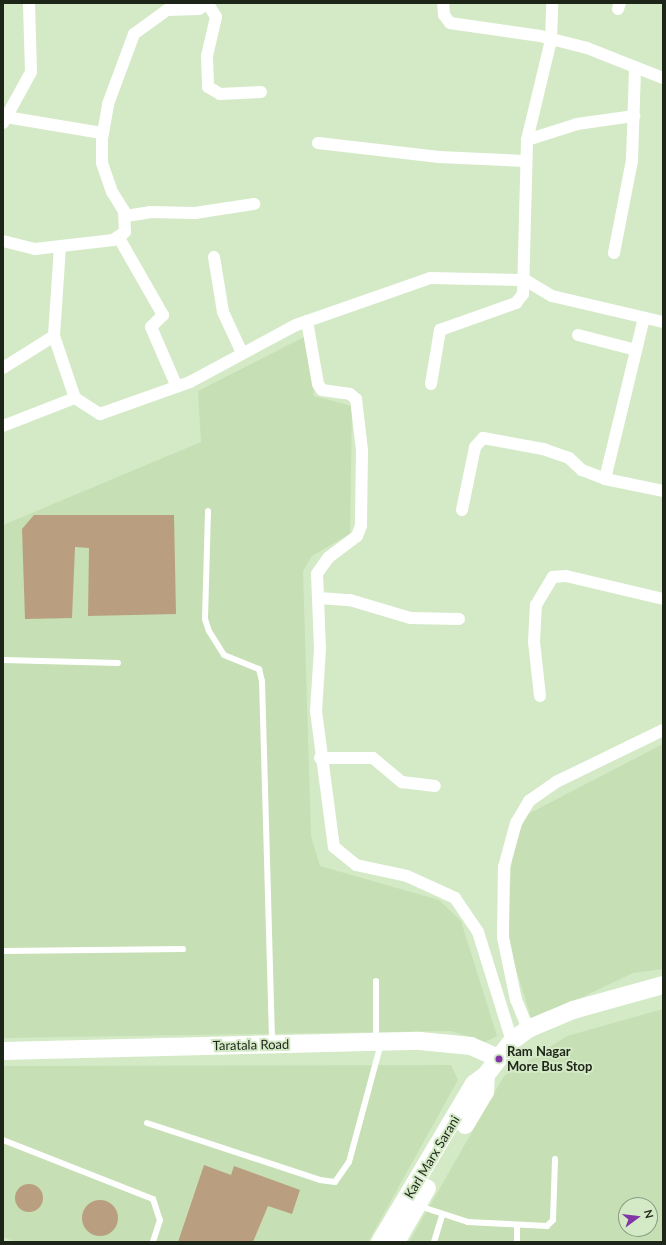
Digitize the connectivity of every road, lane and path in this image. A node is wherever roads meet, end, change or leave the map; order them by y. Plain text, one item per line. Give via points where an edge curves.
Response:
1 (29, 3) edge
2 (444, 3) edge
3 (552, 3) edge
4 (208, 4) edge
5 (551, 40) junction
6 (635, 68) junction
7 (663, 78) edge
8 (261, 92) dead end
9 (634, 116) junction
10 (4, 120) edge
11 (102, 134) junction
12 (527, 140) junction
13 (318, 143) dead end
14 (525, 161) junction
15 (254, 204) dead end
16 (126, 216) junction
17 (119, 238) junction
18 (3, 241) edge
19 (60, 247) junction
20 (614, 253) dead end
21 (214, 257) dead end
22 (525, 280) junction
23 (644, 318) junction
24 (308, 321) junction
25 (663, 322) edge
26 (578, 335) dead end
27 (54, 336) junction
28 (636, 350) junction
29 (242, 353) junction
30 (3, 368) edge
31 (431, 384) dead end
32 (177, 387) junction
33 (75, 398) junction
34 (3, 426) edge
35 (605, 479) junction
36 (663, 491) edge
37 (462, 510) dead end
38 (208, 511) dead end
39 (319, 598) junction
40 (663, 599) edge
41 (460, 619) dead end
42 (3, 660) edge
43 (118, 663) dead end
44 (540, 696) dead end
45 (663, 730) edge
46 (320, 758) junction
47 (435, 786) dead end
48 (182, 949) dead end
49 (3, 951) edge
50 (376, 981) dead end
51 (663, 985) edge
52 (528, 1029) junction
53 (512, 1041) junction
54 (379, 1042) junction
55 (272, 1044) junction
56 (3, 1051) edge
57 (496, 1057) junction
58 (486, 1075) junction
59 (147, 1123) dead end
60 (3, 1140) edge
61 (556, 1159) dead end
62 (417, 1205) junction
63 (442, 1215) junction
64 (517, 1226) junction
65 (153, 1242) edge
66 (380, 1242) edge
67 (396, 1242) edge
68 (434, 1242) edge
69 (516, 1242) edge

1 - 10 street via 31,72
2 - 5 street via 444,15 450,23
3 - 5 street
4 - 8 street via 216,17 207,56 208,87 220,94
4 - 11 street via 199,9 166,10 134,34 108,104
5 - 6 street via 587,48
5 - 12 street
6 - 7 street
6 - 9 street
9 - 12 street via 577,124
9 - 20 street via 632,160
10 - 11 street
11 - 16 street via 104,169
12 - 14 street
13 - 14 street via 439,157
14 - 22 street
15 - 16 street via 195,213 150,212
16 - 17 street via 127,228
17 - 19 street
17 - 32 street via 163,315 151,327
18 - 19 street via 35,249
19 - 27 street
21 - 29 street via 223,312
22 - 23 street via 552,296
22 - 24 street via 451,277 415,281
22 - 31 street via 523,294 516,303 440,330
23 - 25 street
23 - 28 street
24 - 29 street
24 - 39 street via 318,384 326,391 350,394 358,402 363,478 361,526 357,536 319,567
26 - 28 street
27 - 30 street
27 - 33 street
28 - 35 street
29 - 32 street
32 - 33 street via 100,414
33 - 34 street
35 - 36 street
35 - 37 street via 582,470 557,453 483,438 476,448
38 - 55 lane via 206,619 209,631 224,655 259,669 262,681
39 - 41 street via 350,600 410,618
39 - 46 street via 316,711
40 - 44 street via 566,576 553,577 536,605 534,642
42 - 43 lane
45 - 52 street via 556,782 529,801 516,823 504,867 502,930 516,1000
46 - 47 street via 373,758 402,782
46 - 53 street via 334,847 356,865 425,882 456,898 478,932
48 - 49 lane
50 - 54 lane
51 - 52 main road, Karl Marx Sarani via 573,1010
52 - 53 main road, Karl Marx Sarani
53 - 57 main road, Karl Marx Sarani
54 - 55 main road, Taratala Road
54 - 57 main road, Taratala Road via 452,1042
54 - 59 lane via 349,1162 335,1182 320,1180
55 - 56 main road, Taratala Road
57 - 58 main road, Karl Marx Sarani
58 - 62 main road, Karl Marx Sarani via 485,1092
58 - 66 main road, Karl Marx Sarani via 474,1084
60 - 65 lane via 153,1199 160,1220
61 - 64 lane via 553,1220 547,1226
62 - 63 lane
62 - 67 main road, Karl Marx Sarani
63 - 64 lane via 468,1222
63 - 68 lane
64 - 69 lane

